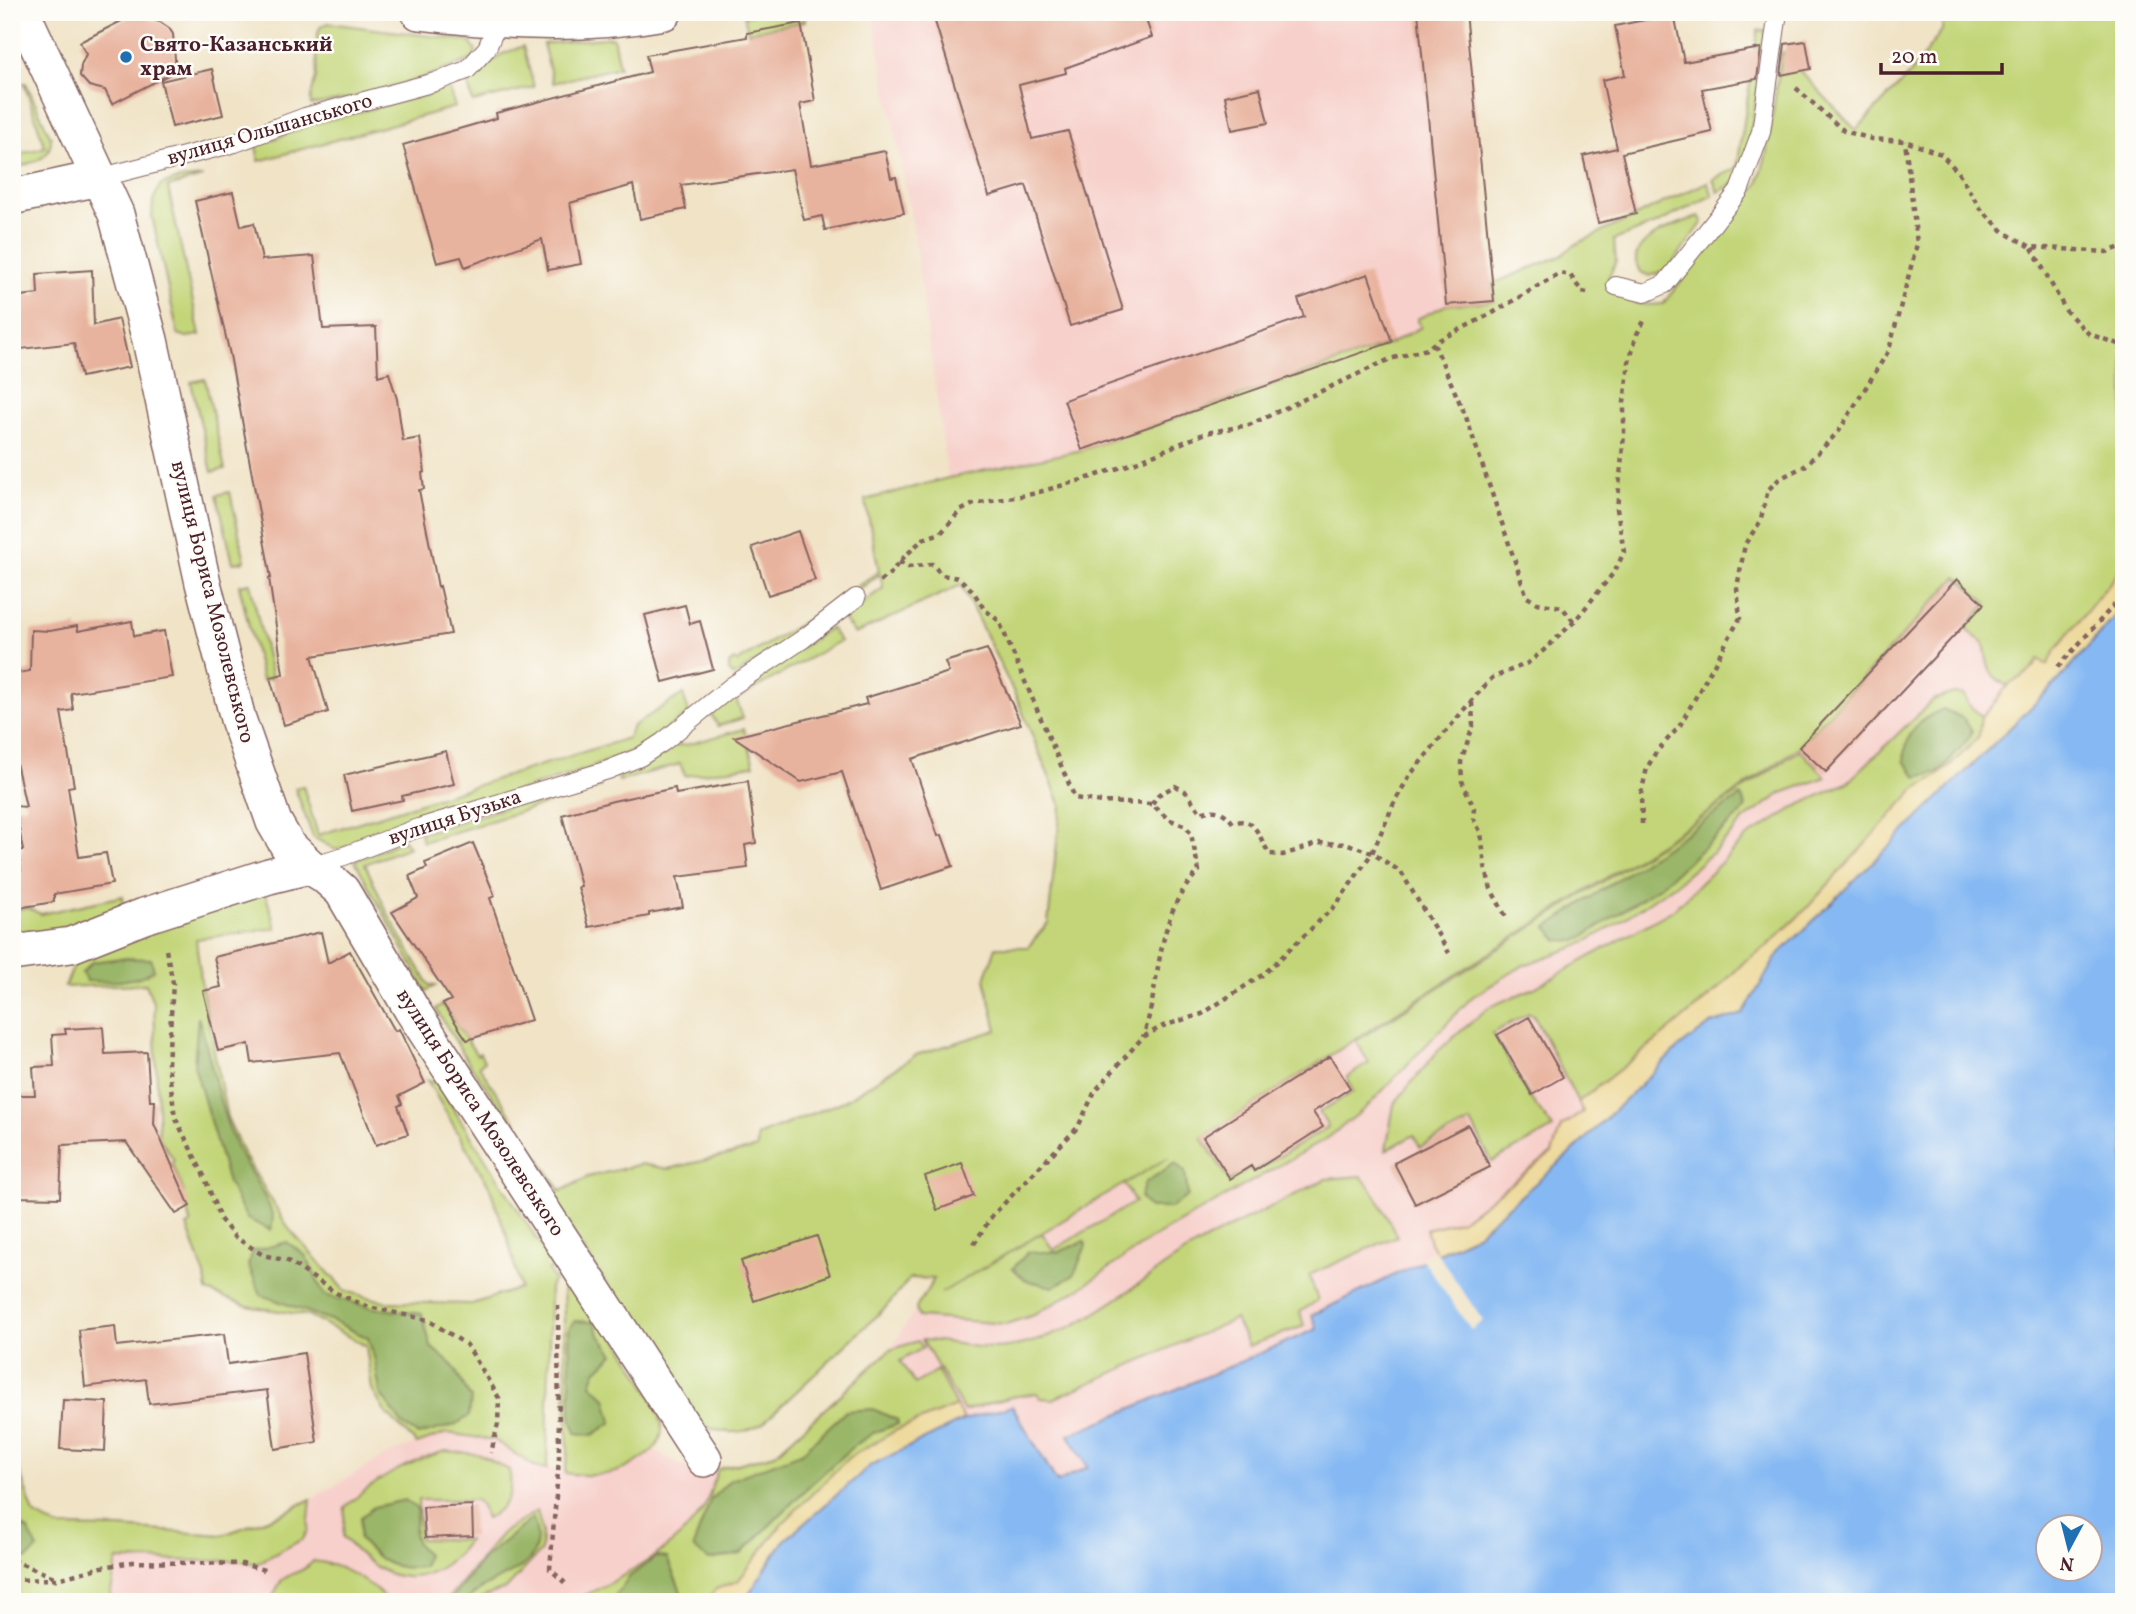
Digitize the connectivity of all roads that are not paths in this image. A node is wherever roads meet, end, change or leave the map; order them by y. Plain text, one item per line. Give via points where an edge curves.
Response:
1 (22, 12) edge
2 (419, 12) edge
3 (664, 12) edge
4 (1778, 12) edge
5 (499, 20) junction
6 (99, 178) junction
7 (12, 197) edge
8 (1616, 286) road end
9 (856, 598) road end
10 (309, 866) junction
11 (12, 953) edge
12 (704, 1459) dead end

1 - 6 street, вулиця Бориса Мозолевського
2 - 5 street
3 - 5 street via 585,22
4 - 8 lane via 1761,132 1739,191 1665,284 1645,293
5 - 6 lane, вулиця Ольшанського via 487,48 467,69 445,78 305,117 235,143
6 - 7 street, вулиця Ольшанського
6 - 10 street, вулиця Бориса Мозолевського via 116,214 150,340 238,719 274,822 288,846
9 - 10 lane, вулиця Бузька via 640,757
10 - 11 street, вулиця Бузька via 258,879 71,945
10 - 12 street, вулиця Бориса Мозолевського via 342,891 419,1021

